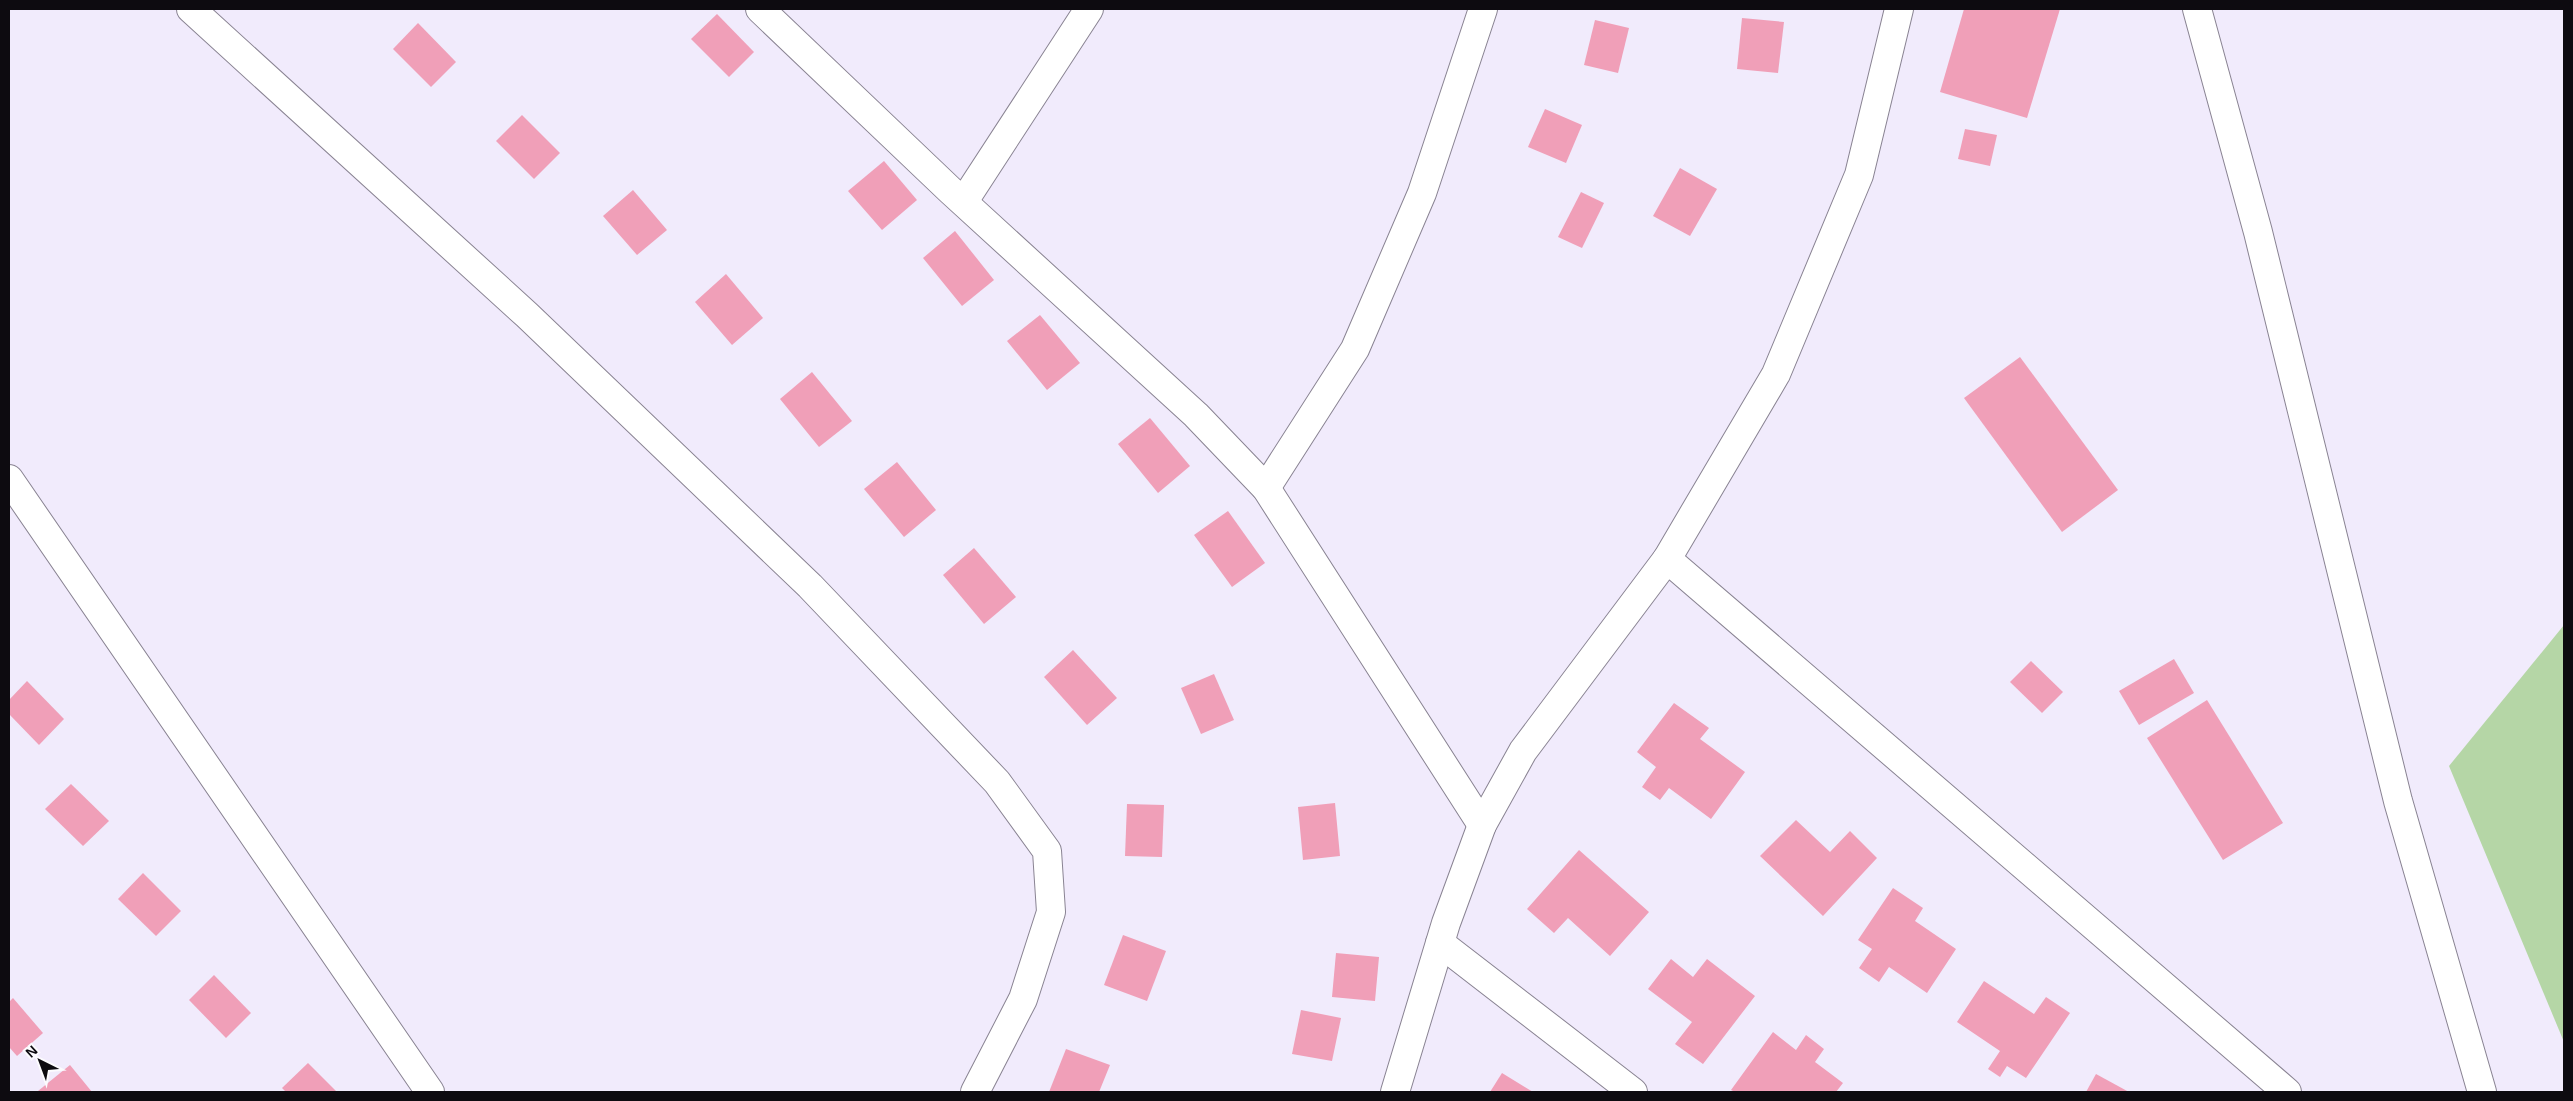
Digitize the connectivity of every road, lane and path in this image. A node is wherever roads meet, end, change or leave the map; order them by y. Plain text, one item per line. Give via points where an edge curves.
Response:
1 (191, 9) edge
2 (760, 9) edge
3 (1089, 9) edge
4 (1483, 9) edge
5 (1899, 9) edge
6 (2197, 9) edge
7 (964, 201) junction
8 (9, 479) edge
9 (1266, 488) junction
10 (1668, 559) junction
11 (1482, 825) junction
12 (1440, 943) junction
13 (430, 1092) edge
14 (975, 1092) edge
15 (1395, 1092) edge
16 (1633, 1092) edge
17 (2288, 1092) edge
18 (2482, 1092) edge

1 - 14 street via 527,315 810,586 997,782 1047,851 1051,912 1023,999
2 - 7 street
3 - 7 street
4 - 9 street via 1422,193 1355,349
5 - 10 street via 1860,175 1780,365
6 - 18 street via 2258,232 2398,801
7 - 9 street via 1196,415
8 - 13 street
9 - 11 street
10 - 11 street via 1523,750
10 - 17 street
11 - 12 street
12 - 15 street
12 - 16 street

